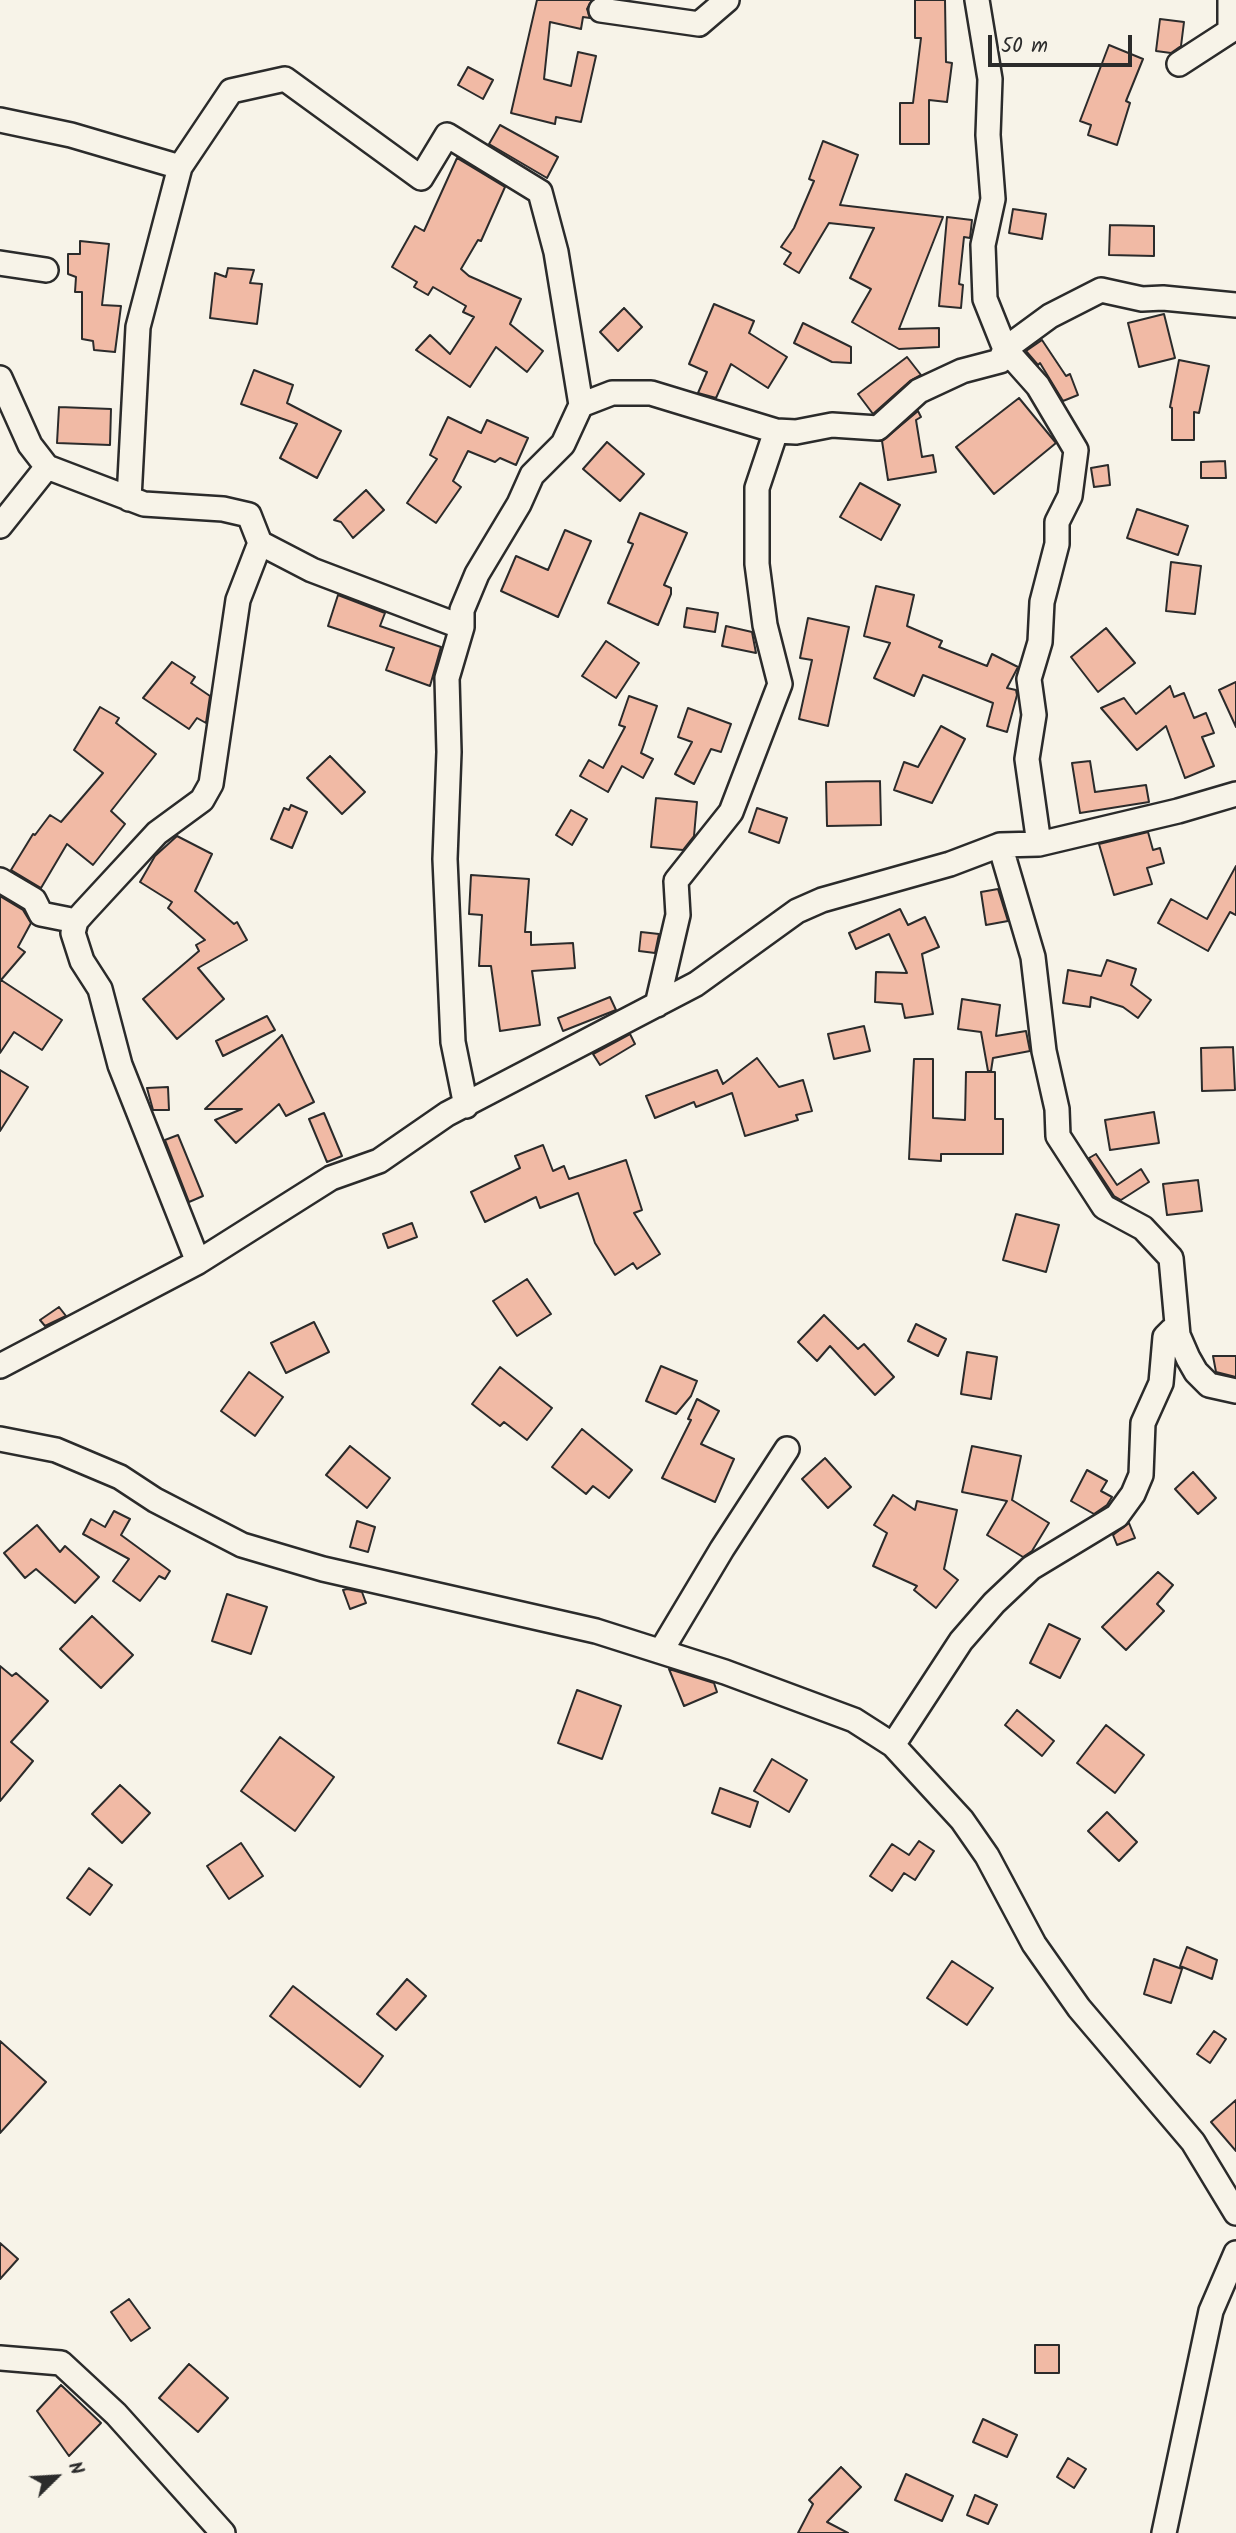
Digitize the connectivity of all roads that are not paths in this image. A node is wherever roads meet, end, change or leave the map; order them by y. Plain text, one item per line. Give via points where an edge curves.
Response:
1 (727, 0) edge
2 (977, 0) edge
3 (1230, 0) edge
4 (601, 10) dead end
5 (1179, 64) dead end
6 (0, 120) edge
7 (180, 167) junction
8 (0, 263) edge
9 (46, 270) dead end
10 (1236, 305) edge
11 (1005, 349) junction
12 (0, 378) edge
13 (581, 405) junction
14 (776, 431) junction
15 (47, 467) junction
16 (130, 499) junction
17 (0, 526) edge
18 (260, 542) junction
19 (462, 626) junction
20 (1236, 794) edge
21 (1039, 844) junction
22 (1000, 845) junction
23 (0, 880) edge
24 (76, 921) junction
25 (657, 1004) junction
26 (466, 1106) junction
27 (198, 1262) junction
28 (1178, 1335) junction
29 (0, 1366) edge
30 (1236, 1391) edge
31 (0, 1439) edge
32 (787, 1448) dead end
33 (661, 1651) junction
34 (893, 1745) junction
35 (1236, 2213) edge
36 (1236, 2253) edge
37 (0, 2358) edge
38 (223, 2533) edge
39 (1164, 2533) edge

1 - 4 street via 699,24
2 - 11 street via 990,79 993,199 982,274 985,299
3 - 5 street via 1230,31
6 - 7 street
7 - 13 street via 231,91 285,79 421,178 447,135 540,192 556,252
7 - 16 street via 138,327
8 - 9 street
10 - 11 street via 1142,299 1101,290 1051,316
11 - 14 street via 1000,361 962,371 919,391 878,428 832,425
11 - 21 street via 1038,386 1076,450 1070,496 1057,522 1057,544 1042,602 1040,642 1029,679 1034,715 1027,759
12 - 15 street via 30,445
13 - 14 street via 612,393 651,393
13 - 19 street via 563,444 532,475 477,574 462,610
14 - 25 street via 757,488 757,564 765,625 780,684 732,812 676,881 678,915
15 - 16 street
15 - 17 street
16 - 18 street via 249,515
18 - 19 street via 312,570
18 - 24 street via 239,600 211,785 202,800 158,833
19 - 26 street via 447,678 445,859 453,1042
20 - 21 street
21 - 22 street
22 - 25 street via 797,911 696,984
22 - 28 street via 1032,957 1058,1136 1104,1206 1143,1228 1171,1258
23 - 24 street via 34,900 41,914
24 - 27 street via 75,945 100,989 120,1065
25 - 26 street
26 - 27 street via 418,1132 379,1161 331,1178
27 - 29 street
28 - 30 street via 1196,1372 1209,1385
28 - 34 street via 1171,1330 1165,1337 1161,1382 1143,1423 1141,1475 1133,1494 1117,1516 1048,1556 994,1603 961,1641
31 - 33 street via 56,1450 94,1466 242,1545 323,1569 537,1616
32 - 33 street
33 - 34 street via 854,1720
34 - 35 street via 962,1821 987,1856 1034,1944 1071,1997 1193,2142
36 - 39 street via 1211,2311
37 - 38 street via 61,2362 116,2414

